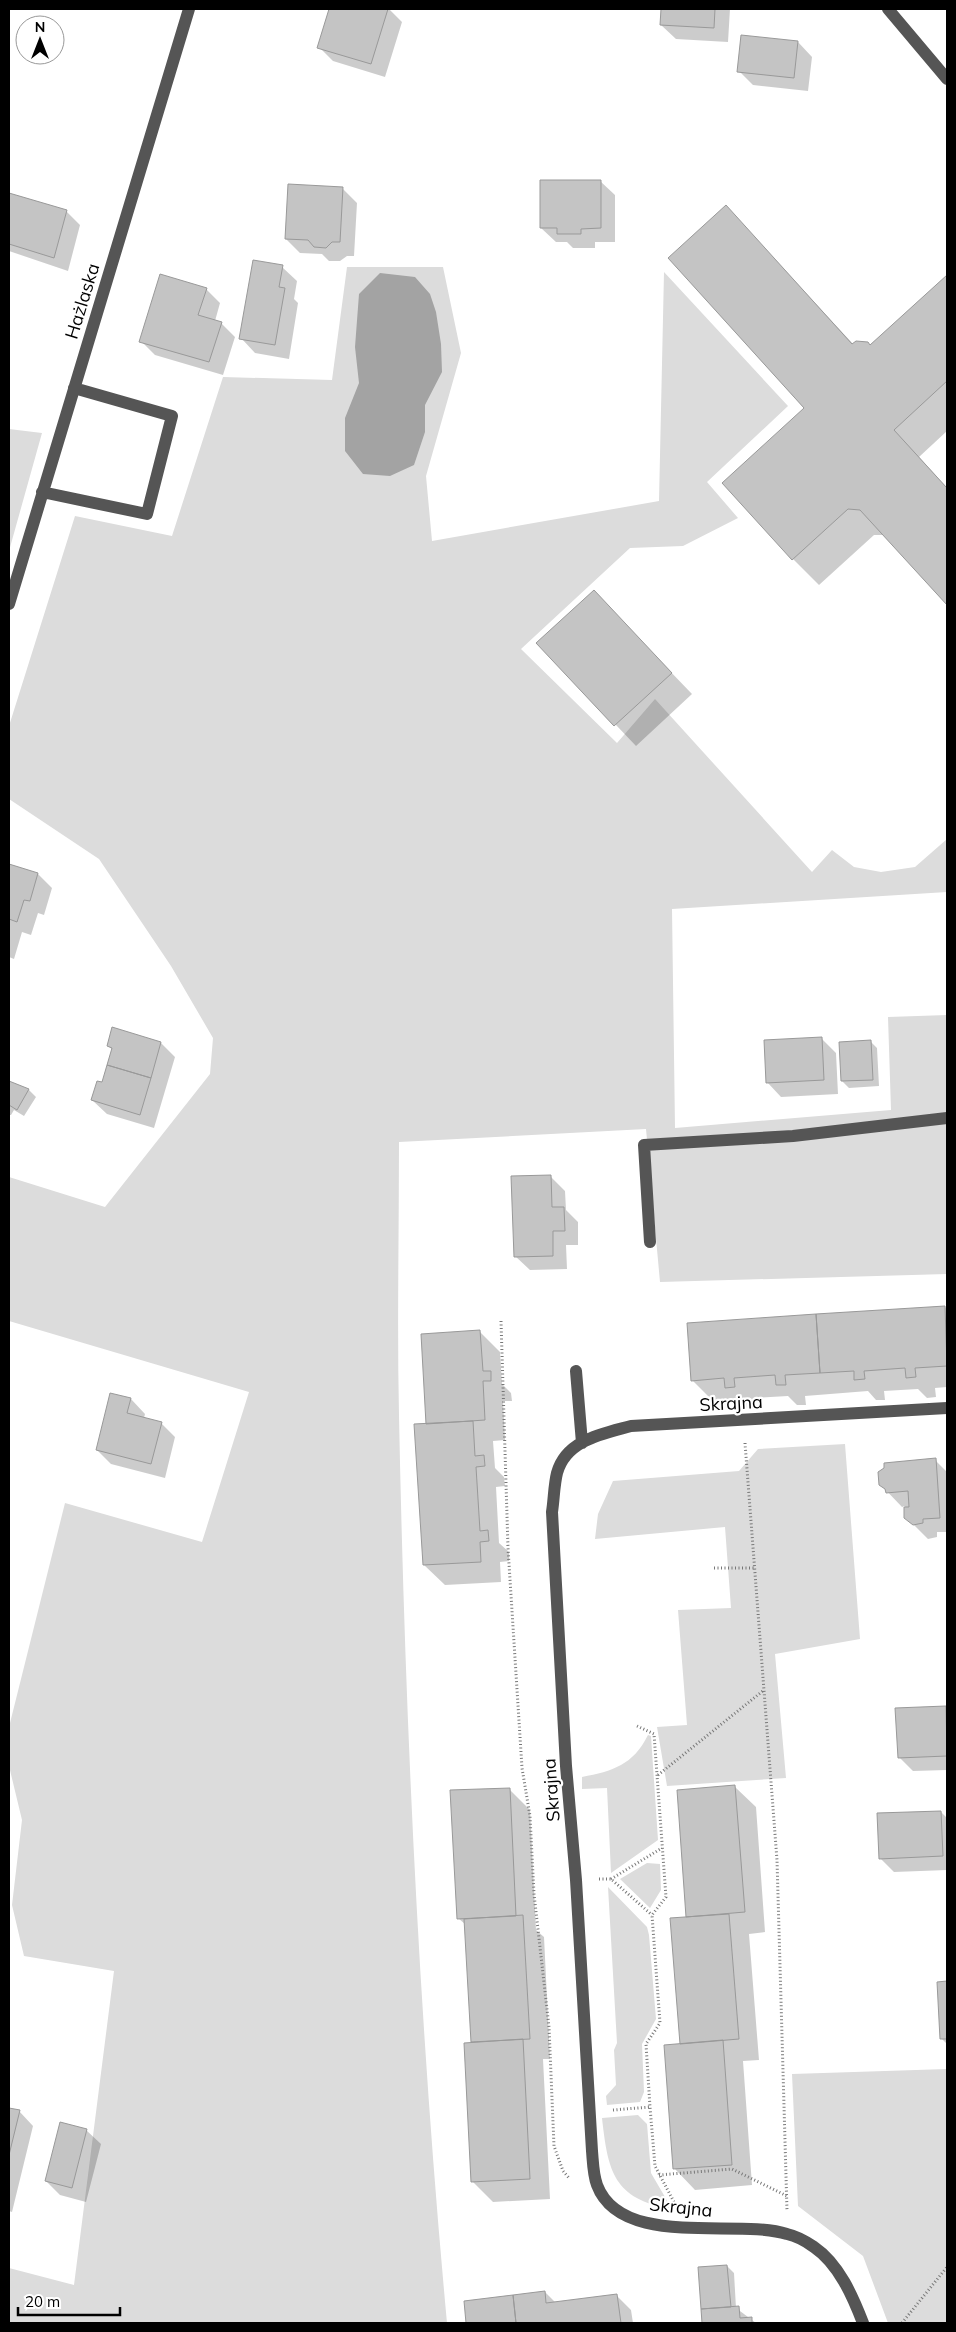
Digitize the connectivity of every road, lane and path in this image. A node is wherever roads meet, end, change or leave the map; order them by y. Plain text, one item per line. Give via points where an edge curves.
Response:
1 (190, 9) edge
2 (888, 9) edge
3 (947, 79) edge
4 (74, 388) junction
5 (42, 492) junction
6 (9, 604) edge
7 (947, 1118) edge
8 (650, 1242) dead end
9 (576, 1371) dead end
10 (947, 1408) edge
11 (744, 1420) junction
12 (582, 1443) junction
13 (714, 1568) dead end
14 (755, 1568) junction
15 (764, 1690) junction
16 (637, 1726) dead end
17 (657, 1775) junction
18 (663, 1848) junction
19 (611, 1879) junction
20 (576, 1880) junction
21 (652, 1916) junction
22 (650, 2107) junction
23 (591, 2113) junction
24 (658, 2175) junction
25 (787, 2196) junction
26 (675, 2204) dead end
27 (788, 2234) junction
28 (947, 2267) edge
29 (863, 2323) edge
30 (902, 2323) edge

1 - 4 street, Hażlaska
2 - 3 street
4 - 5 street, Hażlaska
4 - 5 street via 172,416 147,514
5 - 6 street, Hażlaska
7 - 8 street via 793,1136 644,1145
9 - 12 street
10 - 11 street, Skrajna
11 - 12 street, Skrajna via 631,1426
11 - 14 path
12 - 20 street, Skrajna via 571,1449 557,1472 552,1512 566,1766
13 - 14 path
14 - 15 path
15 - 17 path
15 - 25 path via 777,1860
16 - 17 path via 654,1734
17 - 18 path
18 - 19 path
18 - 21 path via 666,1896
19 - 20 path
19 - 21 path
20 - 23 street, Skrajna
21 - 22 path via 660,2023 646,2044
22 - 23 path
22 - 24 path
23 - 27 street, Skrajna via 594,2173 598,2186 616,2209 646,2222 675,2227
24 - 25 path via 732,2169
24 - 26 path
25 - 27 path
27 - 29 street, Skrajna via 816,2248 836,2270 853,2297
28 - 30 path

